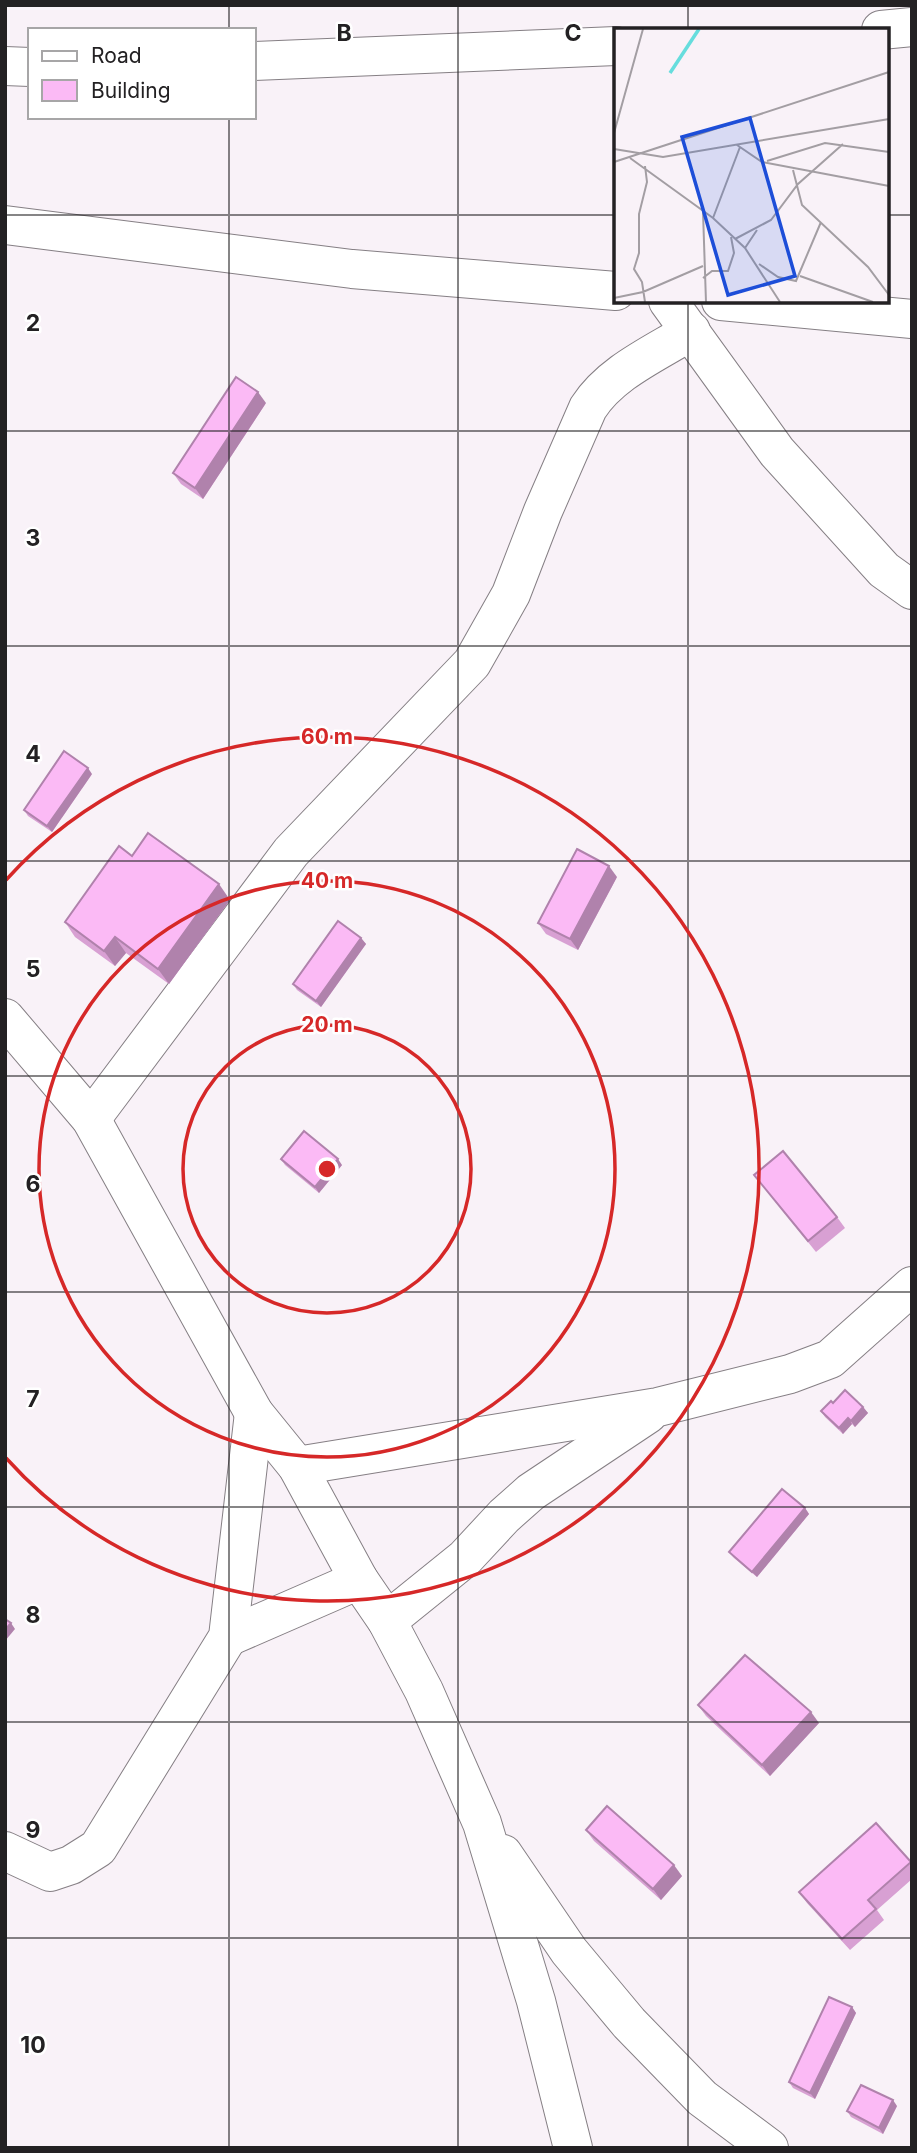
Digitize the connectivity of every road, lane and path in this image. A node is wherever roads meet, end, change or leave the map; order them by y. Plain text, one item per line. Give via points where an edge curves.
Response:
1 (912, 27) edge
2 (889, 29) edge
3 (614, 46) edge
4 (256, 61) edge
5 (5, 66) edge
6 (28, 67) edge
7 (5, 225) edge
8 (614, 292) edge
9 (670, 303) edge
10 (743, 303) edge
11 (912, 319) edge
12 (691, 331) junction
13 (912, 590) edge
14 (5, 1018) edge
15 (90, 1119) junction
16 (912, 1286) edge
17 (659, 1407) junction
18 (254, 1413) junction
19 (297, 1466) junction
20 (359, 1580) junction
21 (387, 1621) junction
22 (228, 1637) junction
23 (482, 1823) junction
24 (5, 1851) edge
25 (573, 2148) edge
26 (769, 2148) edge

1 - 2 street
3 - 4 street
5 - 6 street
7 - 8 street via 352,269
9 - 12 street
10 - 11 street
12 - 13 street via 777,452 884,570
12 - 15 street via 597,394 511,594 472,663 291,852
14 - 15 street
15 - 18 street
16 - 17 street via 830,1359 790,1374
17 - 19 street
17 - 21 street via 531,1492 464,1558
18 - 19 street
18 - 22 street
19 - 20 street
20 - 21 street
20 - 22 street
21 - 23 street via 424,1691
22 - 24 street via 98,1848 71,1866 50,1872
23 - 25 street via 536,2001
23 - 26 street via 569,1951 629,2023 702,2098

